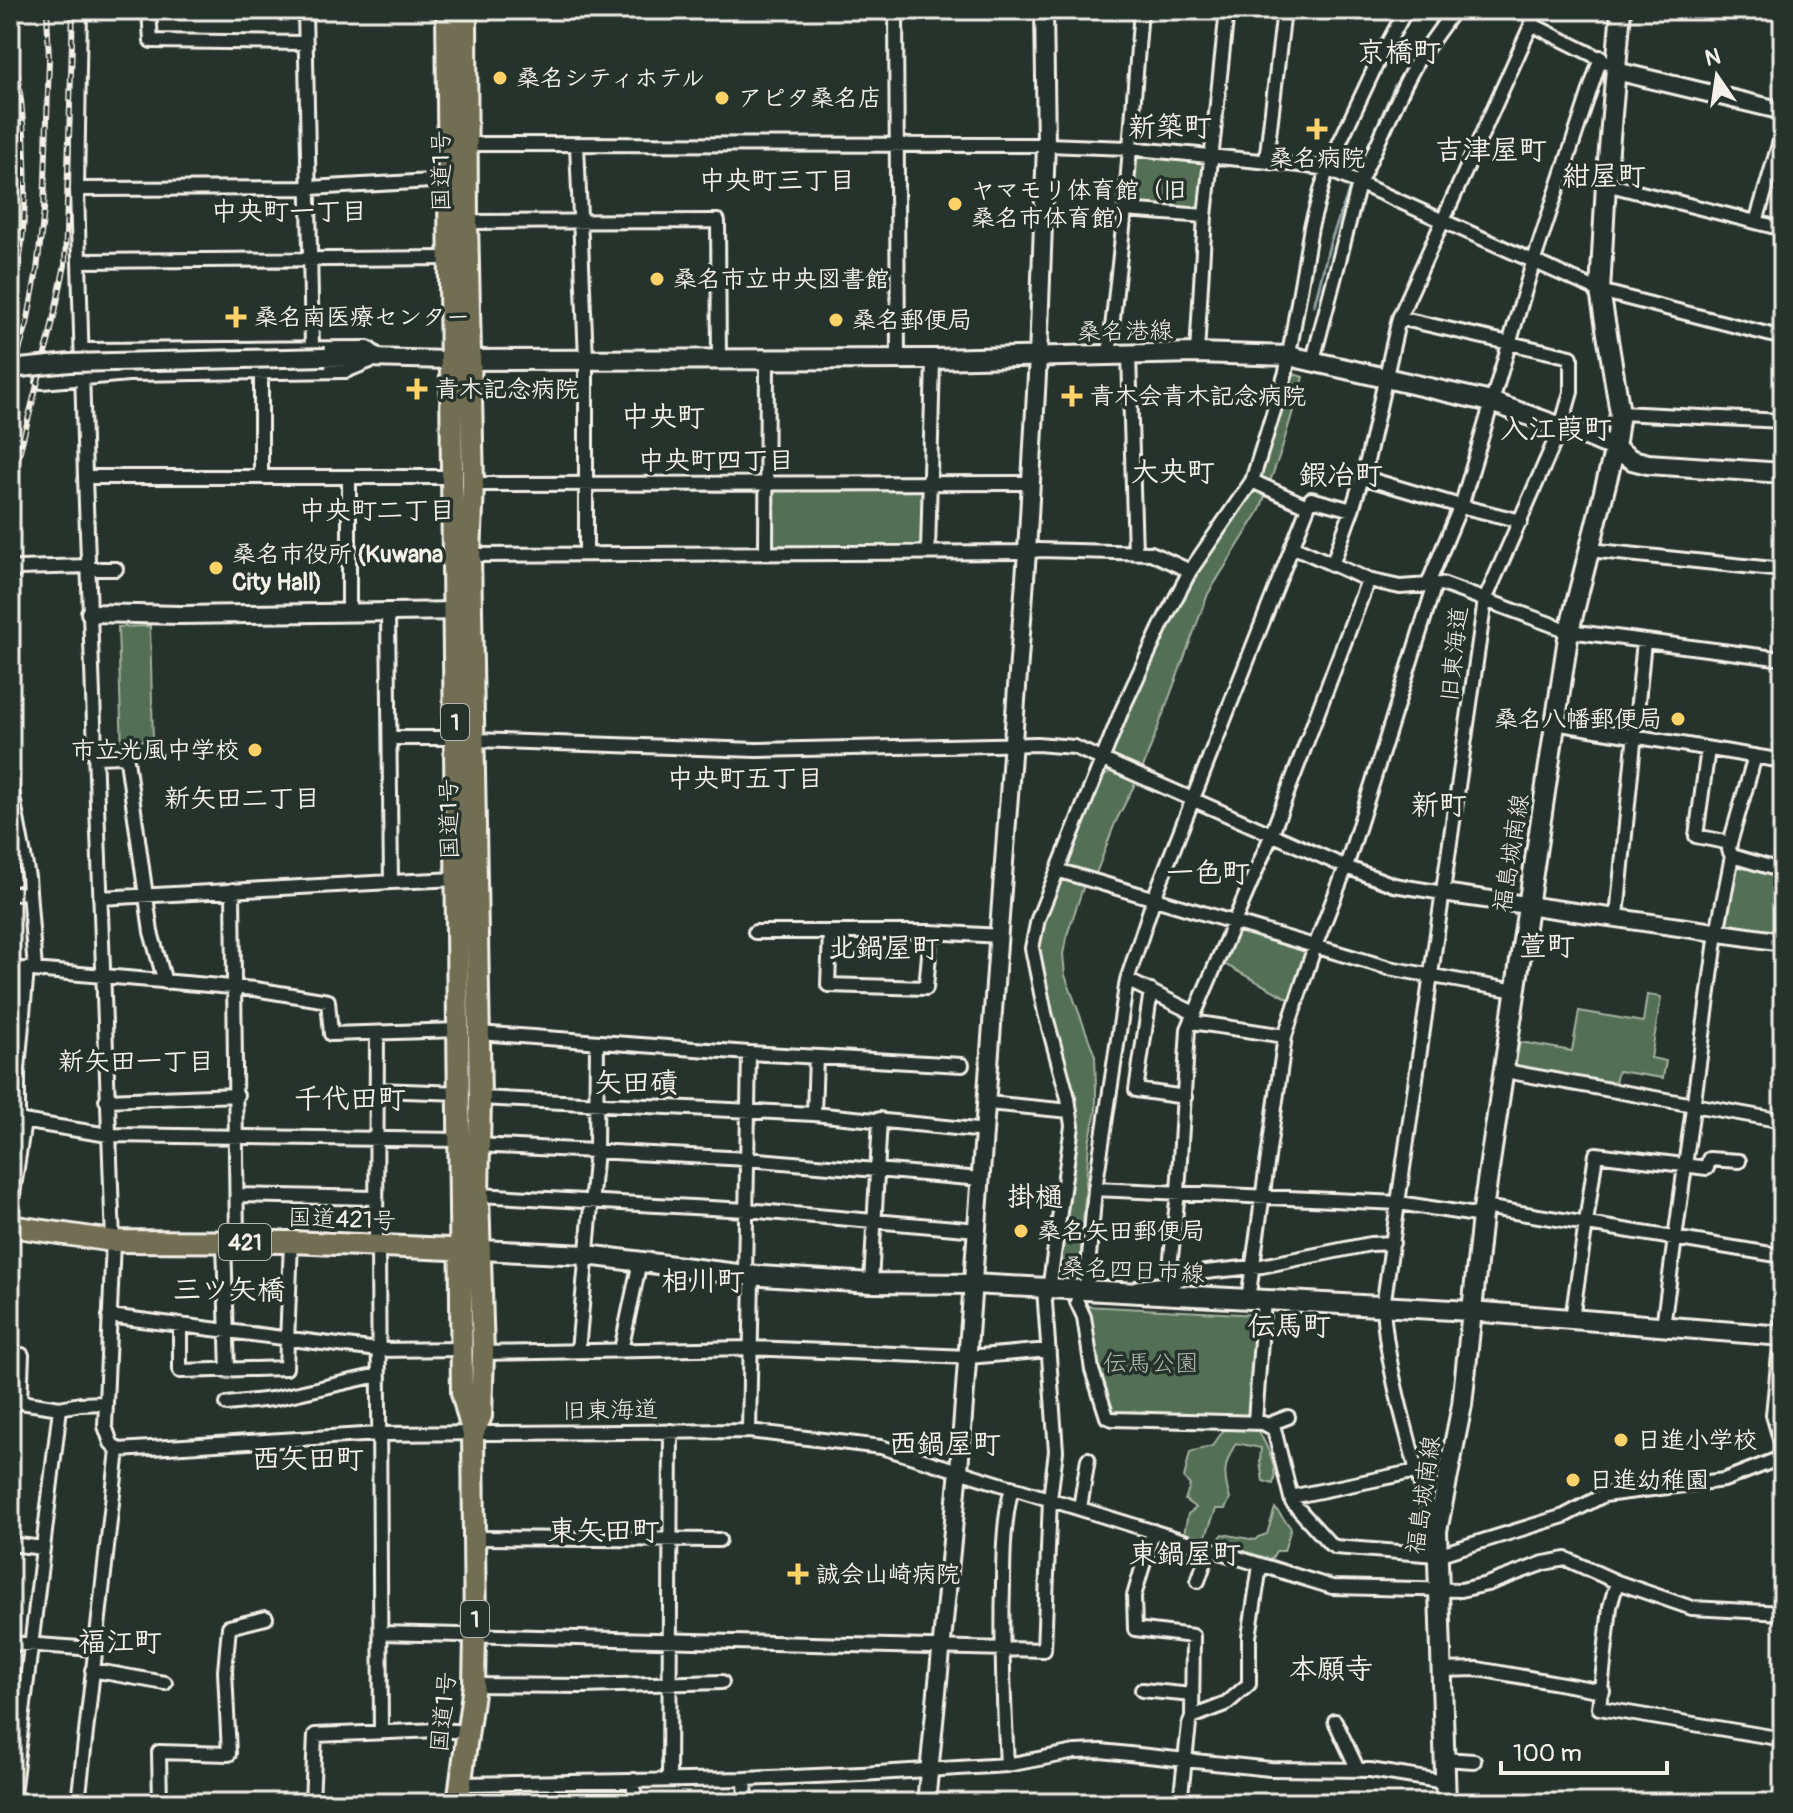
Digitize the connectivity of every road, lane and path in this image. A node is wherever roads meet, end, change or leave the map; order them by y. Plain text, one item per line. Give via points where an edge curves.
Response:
1 (80, 10) edge
2 (149, 10) edge
3 (305, 10) edge
4 (447, 10) edge
5 (466, 10) edge
6 (896, 10) edge
7 (1044, 10) edge
8 (1141, 10) edge
9 (1227, 10) edge
10 (1284, 10) edge
11 (1406, 10) edge
12 (1454, 10) edge
13 (1538, 10) edge
14 (1621, 10) edge
15 (1531, 24) junction
16 (306, 43) junction
17 (1601, 57) junction
18 (1616, 71) junction
19 (1783, 111) edge
20 (1783, 131) edge
21 (468, 144) junction
22 (577, 145) junction
23 (1046, 145) junction
24 (898, 146) junction
25 (1128, 148) junction
26 (1211, 156) junction
27 (1266, 161) junction
28 (1327, 169) junction
29 (449, 180) junction
30 (1359, 184) junction
31 (1606, 184) junction
32 (310, 188) junction
33 (77, 189) junction
34 (1125, 210) junction
35 (1205, 216) junction
36 (580, 220) junction
37 (467, 222) junction
38 (1442, 222) junction
39 (1756, 222) junction
40 (1783, 229) edge
41 (449, 258) junction
42 (311, 259) junction
43 (79, 261) junction
44 (1533, 263) junction
45 (1600, 291) junction
46 (1399, 318) junction
47 (1783, 338) edge
48 (1509, 342) junction
49 (312, 347) junction
50 (82, 350) junction
51 (1197, 353) junction
52 (1109, 355) junction
53 (1129, 355) junction
54 (1289, 356) junction
55 (380, 357) junction
56 (1038, 357) junction
57 (586, 359) junction
58 (898, 359) junction
59 (933, 359) junction
60 (460, 360) junction
61 (719, 360) junction
62 (767, 360) junction
63 (1313, 360) junction
64 (10, 369) edge
65 (261, 374) junction
66 (1386, 377) junction
67 (82, 378) junction
68 (42, 382) dead end
69 (1491, 402) junction
70 (1620, 413) junction
71 (1783, 421) edge
72 (1561, 427) junction
73 (1615, 448) junction
74 (1783, 473) edge
75 (261, 476) junction
76 (85, 477) junction
77 (349, 477) junction
78 (453, 477) junction
79 (1362, 477) junction
80 (1252, 481) junction
81 (586, 483) junction
82 (768, 483) junction
83 (930, 483) junction
84 (1031, 483) junction
85 (473, 484) junction
86 (1307, 506) junction
87 (1460, 506) junction
88 (1352, 510) junction
89 (1521, 521) junction
90 (1292, 546) junction
91 (1589, 550) junction
92 (766, 552) junction
93 (928, 552) junction
94 (1027, 552) junction
95 (586, 553) junction
96 (1135, 553) junction
97 (470, 555) junction
98 (1332, 565) junction
99 (89, 567) junction
100 (116, 569) dead end
101 (1783, 570) edge
102 (1190, 571) junction
103 (10, 575) edge
104 (1368, 580) junction
105 (1432, 584) junction
106 (1485, 600) junction
107 (464, 611) junction
108 (388, 612) junction
109 (90, 613) junction
110 (349, 613) junction
111 (1569, 631) junction
112 (1644, 641) junction
113 (1783, 659) edge
114 (1555, 723) junction
115 (1632, 735) junction
116 (390, 738) junction
117 (465, 739) junction
118 (1013, 746) junction
119 (1708, 749) junction
120 (1755, 756) junction
121 (96, 757) junction
122 (1103, 760) junction
123 (1783, 761) edge
124 (10, 781) edge
125 (1193, 801) junction
126 (1271, 836) junction
127 (1731, 850) junction
128 (1346, 867) junction
129 (1060, 871) junction
130 (1783, 871) edge
131 (458, 879) junction
132 (391, 882) junction
133 (233, 890) junction
134 (29, 891) junction
135 (147, 893) junction
136 (1443, 893) junction
137 (10, 895) edge
138 (100, 898) junction
139 (1154, 898) junction
140 (1527, 903) junction
141 (1617, 916) junction
142 (1235, 923) junction
143 (755, 932) dead end
144 (830, 932) junction
145 (931, 932) junction
146 (1717, 933) junction
147 (1000, 936) junction
148 (1783, 942) edge
149 (1315, 946) junction
150 (10, 968) edge
151 (31, 970) junction
152 (102, 975) junction
153 (1431, 977) junction
154 (1127, 980) junction
155 (165, 982) junction
156 (235, 987) junction
157 (1151, 991) junction
158 (1516, 991) junction
159 (1193, 1018) junction
160 (469, 1032) junction
161 (377, 1033) junction
162 (1285, 1036) junction
163 (597, 1042) junction
164 (749, 1053) junction
165 (816, 1057) junction
166 (962, 1065) dead end
167 (1505, 1071) junction
168 (378, 1090) junction
169 (237, 1095) junction
170 (470, 1096) junction
171 (1185, 1097) junction
172 (106, 1100) junction
173 (597, 1102) junction
174 (988, 1103) junction
175 (1693, 1105) junction
176 (748, 1111) junction
177 (1070, 1111) junction
178 (814, 1114) junction
179 (880, 1119) junction
180 (17, 1120) edge
181 (1783, 1121) edge
182 (986, 1131) junction
183 (108, 1135) junction
184 (237, 1137) junction
185 (377, 1139) junction
186 (469, 1142) junction
187 (596, 1150) junction
188 (747, 1159) junction
189 (1739, 1161) dead end
190 (1684, 1164) junction
191 (878, 1168) junction
192 (981, 1179) junction
193 (1095, 1189) junction
194 (1178, 1192) junction
195 (237, 1195) junction
196 (478, 1195) junction
197 (1261, 1196) junction
198 (376, 1198) junction
199 (592, 1200) junction
200 (1399, 1203) junction
201 (746, 1210) junction
202 (1483, 1212) junction
203 (10, 1214) edge
204 (874, 1220) junction
205 (1585, 1224) junction
206 (10, 1226) edge
207 (978, 1230) junction
208 (1675, 1240) junction
209 (113, 1241) junction
210 (230, 1242) junction
211 (291, 1242) junction
212 (1393, 1243) junction
213 (377, 1246) junction
214 (471, 1250) junction
215 (587, 1255) junction
216 (1783, 1256) edge
217 (640, 1261) junction
218 (1251, 1267) junction
219 (749, 1276) junction
220 (871, 1283) junction
221 (973, 1284) junction
222 (1168, 1289) junction
223 (1046, 1290) junction
224 (1082, 1296) junction
225 (1256, 1300) junction
226 (1383, 1307) junction
227 (1471, 1311) junction
228 (1783, 1315) edge
229 (109, 1316) junction
230 (1572, 1319) junction
231 (180, 1324) junction
232 (1663, 1326) junction
233 (227, 1330) junction
234 (1782, 1336) edge
235 (286, 1338) junction
236 (750, 1348) junction
237 (462, 1349) junction
238 (378, 1350) junction
239 (621, 1350) junction
240 (1049, 1350) junction
241 (578, 1351) junction
242 (483, 1353) junction
243 (10, 1356) edge
244 (968, 1357) junction
245 (286, 1368) junction
246 (228, 1371) junction
247 (378, 1375) junction
248 (289, 1395) junction
249 (105, 1403) junction
250 (227, 1404) dead end
251 (60, 1408) junction
252 (1288, 1417) dead end
253 (1261, 1423) junction
254 (671, 1431) junction
255 (749, 1431) junction
256 (379, 1434) junction
257 (473, 1434) junction
258 (1783, 1449) edge
259 (118, 1450) junction
260 (1783, 1457) edge
261 (1088, 1459) dead end
262 (959, 1470) junction
263 (1417, 1471) junction
264 (1012, 1487) junction
265 (1291, 1497) junction
266 (1050, 1499) junction
267 (1080, 1508) junction
268 (1153, 1531) junction
269 (1437, 1531) junction
270 (475, 1538) junction
271 (669, 1539) junction
272 (719, 1540) dead end
273 (10, 1544) edge
274 (43, 1548) junction
275 (1209, 1550) junction
276 (1437, 1555) junction
277 (1260, 1566) junction
278 (1198, 1581) dead end
279 (1617, 1582) junction
280 (1437, 1590) junction
281 (1783, 1613) edge
282 (266, 1618) dead end
283 (381, 1633) junction
284 (475, 1636) junction
285 (669, 1641) junction
286 (10, 1643) edge
287 (30, 1644) junction
288 (942, 1647) junction
289 (94, 1649) junction
290 (1001, 1649) junction
291 (92, 1670) junction
292 (1440, 1670) junction
293 (722, 1682) dead end
294 (165, 1683) dead end
295 (669, 1684) junction
296 (474, 1685) junction
297 (1142, 1690) dead end
298 (1603, 1691) junction
299 (1192, 1695) junction
300 (1192, 1717) junction
301 (1335, 1721) dead end
302 (381, 1732) junction
303 (468, 1732) junction
304 (1783, 1739) edge
305 (15, 1740) edge
306 (1444, 1759) junction
307 (1185, 1760) junction
308 (1474, 1761) dead end
309 (1007, 1765) junction
310 (930, 1769) junction
311 (1358, 1770) junction
312 (745, 1779) junction
313 (634, 1780) junction
314 (669, 1780) junction
315 (1445, 1782) junction
316 (460, 1793) edge
317 (12, 1803) edge
318 (78, 1803) edge
319 (160, 1803) edge
320 (312, 1803) edge
321 (634, 1803) edge
322 (746, 1803) edge
323 (926, 1803) edge
324 (1180, 1803) edge
325 (1446, 1803) edge

1 - 33 street
2 - 16 street via 151,41
3 - 16 street
4 - 29 highway, 国道1号 / 1
5 - 21 highway, 国道1号 / 1
6 - 24 street
7 - 23 street
8 - 25 street
9 - 26 street
10 - 27 street
11 - 28 street
12 - 30 street via 1412,72
13 - 15 street
14 - 18 main road, 福島城南線
15 - 17 street
15 - 38 street
16 - 32 street
17 - 18 street
17 - 44 street
18 - 19 street
18 - 31 main road, 福島城南線
20 - 39 street
21 - 22 street
21 - 37 highway, 国道1号 / 1
22 - 24 street
22 - 36 street
23 - 24 street
23 - 25 street
23 - 56 street
24 - 58 street
25 - 26 street
25 - 34 street
26 - 27 street
26 - 35 street
27 - 28 street
28 - 30 street
28 - 54 street via 1311,227
29 - 32 street
29 - 41 highway, 国道1号 / 1
30 - 38 street
30 - 63 street
31 - 39 street
31 - 45 main road, 福島城南線
32 - 33 street
32 - 42 street
33 - 43 street
34 - 35 street
34 - 52 street
35 - 51 street
36 - 37 street
36 - 57 street
36 - 61 street via 718,221
37 - 60 highway, 国道1号 / 1
38 - 44 street
38 - 46 street
39 - 40 street
41 - 42 street
41 - 60 highway, 国道1号 / 1
42 - 43 street
42 - 49 street
43 - 50 street
44 - 45 street
44 - 48 street
45 - 47 street
45 - 70 main road, 福島城南線
46 - 48 street
46 - 66 street
48 - 69 street
48 - 72 street via 1571,357 1571,392
49 - 50 street
49 - 55 street via 368,348
50 - 67 street
51 - 53 main road, 桑名港線
51 - 54 main road, 桑名港線
52 - 53 main road, 桑名港線
52 - 56 main road, 桑名港線
53 - 96 street
54 - 63 main road, 桑名港線
54 - 80 street
55 - 60 street
55 - 64 street, bridge via 70,363
55 - 65 street via 346,371
56 - 59 main road, 桑名港線
56 - 84 street
57 - 60 main road, 桑名港線
57 - 61 main road, 桑名港線
57 - 81 street
58 - 59 main road, 桑名港線
58 - 62 main road, 桑名港線
59 - 83 street
60 - 78 highway, 国道1号 / 1
60 - 85 highway, 国道1号 / 1
61 - 62 main road, 桑名港線
62 - 82 street
63 - 66 main road, 桑名港線
65 - 67 street
65 - 75 street
66 - 69 main road, 桑名港線
66 - 79 street
67 - 68 street
67 - 76 street
69 - 72 main road, 桑名港線
69 - 87 street
70 - 71 street
70 - 73 main road, 福島城南線
72 - 73 main road, 桑名港線
72 - 89 street
73 - 74 main road, 桑名港線 via 1648,464
73 - 91 main road, 福島城南線
75 - 76 street
75 - 77 street
76 - 99 street
77 - 78 street
77 - 110 street
78 - 107 highway, 国道1号 / 1
79 - 87 street
79 - 88 street
80 - 86 street
80 - 102 street
81 - 82 street
81 - 85 street
81 - 95 street
82 - 83 street
82 - 92 street
83 - 84 street
83 - 93 street
84 - 94 street
85 - 97 highway, 国道1号 / 1
86 - 88 street via 1311,499
86 - 90 street
87 - 89 street
87 - 105 street
88 - 98 street
89 - 106 street
90 - 98 street, 旧東海道
90 - 125 street
91 - 101 street
91 - 111 main road, 福島城南線
92 - 93 street
92 - 95 street
93 - 94 street
94 - 96 street
94 - 118 street
95 - 97 street
96 - 102 street via 1151,553
97 - 107 highway, 国道1号 / 1
98 - 104 street, 旧東海道
99 - 100 street
99 - 103 street via 19,568
99 - 109 street
102 - 122 street via 1139,671
104 - 105 street, 旧東海道 via 1400,587
104 - 126 street
105 - 106 street, 旧東海道
105 - 128 street
106 - 111 street
106 - 136 street, 旧東海道
107 - 108 street
107 - 117 highway, 国道1号 / 1
108 - 110 street
108 - 116 street
109 - 110 street
109 - 121 street
111 - 112 street
111 - 114 main road, 福島城南線
112 - 113 street
112 - 115 street
114 - 115 street
114 - 140 main road, 福島城南線
115 - 119 street
115 - 141 street
116 - 117 street
116 - 132 street
117 - 118 street via 756,750
117 - 131 highway, 国道1号 / 1
117 - 160 highway, 国道1号 / 1
118 - 122 street via 1074,747
118 - 147 street
119 - 120 street
119 - 127 street via 1696,836
120 - 123 street
120 - 127 street
121 - 135 street via 127,760
121 - 138 street
122 - 125 street
122 - 129 street
124 - 134 street
125 - 126 street
125 - 139 street
126 - 128 street
126 - 142 street
127 - 130 street
127 - 146 street
128 - 136 street via 1394,885
128 - 149 street
129 - 139 street
129 - 177 street via 1038,919 1032,948
131 - 132 street
131 - 160 highway, 国道1号 / 1
132 - 133 street
133 - 135 street
133 - 156 street
134 - 137 street
134 - 151 street
135 - 138 street
135 - 155 street
136 - 140 street
136 - 153 street, 旧東海道
138 - 152 street
139 - 142 street
139 - 154 street
140 - 141 street
140 - 158 main road, 福島城南線
141 - 146 street
142 - 149 street
142 - 159 street
143 - 144 street
144 - 145 street
144 - 145 street via 828,985 926,988
145 - 147 street
146 - 148 street
146 - 175 street
147 - 174 street
149 - 153 street
149 - 162 street
150 - 151 street
151 - 152 street
151 - 180 street
152 - 155 street
152 - 172 street
153 - 158 street
153 - 200 street, 旧東海道
154 - 157 street
154 - 193 street
155 - 156 street
156 - 161 street via 328,1001 331,1034
156 - 169 street
157 - 159 street
157 - 171 street via 1136,1090
158 - 167 main road, 福島城南線
159 - 162 street
159 - 171 street
160 - 161 street
160 - 163 street
160 - 170 highway, 国道1号 / 1
161 - 168 street
162 - 197 street
163 - 164 street
163 - 173 street
164 - 165 street
164 - 176 street
165 - 166 street
165 - 178 street
167 - 175 street
167 - 202 main road, 福島城南線
168 - 170 street
168 - 185 street
169 - 172 street
169 - 184 street
170 - 173 street
170 - 186 highway, 国道1号 / 1
171 - 194 street
172 - 183 street
173 - 176 street
173 - 187 street
174 - 177 street
174 - 182 street
175 - 181 street
175 - 190 street
176 - 178 street
176 - 188 street
177 - 223 street
178 - 179 street
179 - 182 street
179 - 191 street
180 - 183 street
180 - 203 street
182 - 192 street
183 - 184 street
183 - 209 street
184 - 185 street
184 - 195 street
185 - 186 street
185 - 198 street
186 - 187 street
186 - 196 highway, 国道1号 / 1
186 - 214 highway, 国道1号 / 1
187 - 188 street
187 - 199 street
188 - 191 street
188 - 201 street
189 - 190 street via 1709,1159 1707,1168
190 - 205 street via 1596,1154
190 - 208 street
191 - 192 street
191 - 204 street
192 - 207 street
193 - 194 street
193 - 224 street
194 - 197 street
194 - 222 street
195 - 198 street
195 - 210 street
196 - 199 street
196 - 214 highway, 国道1号 / 1
197 - 200 street
197 - 218 street
198 - 213 street
199 - 201 street
199 - 215 street
200 - 202 street
200 - 212 street, 旧東海道
201 - 204 street
201 - 219 street
202 - 205 street
202 - 227 main road, 福島城南線
204 - 207 street
204 - 220 street
205 - 208 street
205 - 230 street
206 - 209 highway, 国道421号 / 421
207 - 221 street
208 - 216 street
208 - 232 street
209 - 210 highway, 国道421号 / 421
209 - 229 street
210 - 211 highway, 国道421号 / 421
210 - 233 street
211 - 213 highway, 国道421号 / 421
211 - 235 street
212 - 218 street
212 - 226 street, 旧東海道
213 - 214 highway, 国道421号 / 421
213 - 238 street
214 - 215 main road, 桑名四日市線
214 - 237 highway, 国道1号 / 1
214 - 242 highway, 国道1号 / 1
215 - 217 main road, 桑名四日市線
215 - 241 street
217 - 219 main road, 桑名四日市線
217 - 239 street
218 - 222 street via 1196,1273
218 - 225 street
219 - 220 main road, 桑名四日市線
219 - 236 street
220 - 221 main road, 桑名四日市線
221 - 223 main road, 桑名四日市線
221 - 244 street
222 - 224 main road, 桑名四日市線
222 - 225 main road, 桑名四日市線
223 - 224 main road, 桑名四日市線
223 - 240 street
224 - 253 street via 1092,1370 1107,1417
225 - 226 main road, 桑名四日市線
225 - 253 street
226 - 227 main road, 桑名四日市線
226 - 263 street, 旧東海道
227 - 230 main road, 桑名四日市線
227 - 269 main road, 福島城南線 via 1462,1405
228 - 234 street
229 - 231 street
229 - 249 street
230 - 232 main road, 桑名四日市線
231 - 233 street
231 - 246 street via 180,1371
232 - 234 main road, 桑名四日市線
233 - 235 street
233 - 246 street
234 - 258 street via 1773,1415
235 - 238 street
235 - 245 street
236 - 239 street
236 - 244 street
236 - 255 street
237 - 238 street
237 - 257 highway, 国道1号 / 1 via 462,1393
238 - 247 street
239 - 241 street
240 - 244 street
240 - 266 street via 1056,1451
241 - 242 street
242 - 257 highway, 国道1号 / 1 via 481,1416
243 - 251 street via 22,1355 20,1402
244 - 262 street
245 - 246 street
245 - 248 street
247 - 248 street
247 - 256 street
248 - 250 street
249 - 251 street
249 - 259 street via 105,1426
251 - 274 street
252 - 253 street
253 - 265 street via 1274,1429
254 - 255 street, 旧東海道
254 - 257 street, 旧東海道
254 - 271 street
255 - 262 street, 旧東海道 via 881,1447
256 - 257 street, 旧東海道
256 - 259 street, 旧東海道
256 - 283 street
257 - 270 highway, 国道1号 / 1
259 - 289 street
260 - 276 street via 1724,1480 1604,1495 1564,1516
261 - 267 street
262 - 264 street, 旧東海道
262 - 288 street
263 - 265 street
263 - 269 street, 旧東海道
264 - 266 street, 旧東海道
264 - 290 street via 1003,1550
265 - 276 street via 1335,1547
266 - 267 street, 旧東海道
266 - 290 street via 1044,1650
267 - 268 street, 旧東海道
268 - 275 street, 旧東海道
268 - 299 street via 1134,1596 1135,1629 1193,1636
269 - 276 main road, 福島城南線
270 - 271 street
270 - 284 highway, 国道1号 / 1
271 - 272 street
271 - 285 street
273 - 274 street
274 - 287 street
275 - 277 street, 旧東海道
275 - 278 street
276 - 280 main road, 福島城南線
277 - 280 street, 旧東海道 via 1332,1587
277 - 300 street via 1249,1637 1249,1684 1226,1704
279 - 280 street, 旧東海道 via 1566,1559 1487,1584
279 - 281 street, 旧東海道 via 1692,1608
279 - 298 street
280 - 292 main road, 福島城南線
282 - 319 street via 229,1627 229,1754 159,1752
283 - 284 street
283 - 302 street
284 - 285 street
284 - 296 highway, 国道1号 / 1
285 - 288 street
285 - 295 street
286 - 287 street
287 - 289 street
287 - 305 street
288 - 290 street
288 - 310 street
289 - 291 street
290 - 309 street
291 - 294 street
291 - 318 street
292 - 298 street via 1478,1669
292 - 306 main road, 福島城南線
293 - 295 street
295 - 296 street
295 - 314 street
296 - 303 highway, 国道1号 / 1
297 - 299 street
298 - 304 street via 1599,1708
299 - 300 street
300 - 307 street
301 - 311 street
302 - 303 street
302 - 320 street via 315,1735
303 - 316 highway, 国道1号 / 1
305 - 317 street
306 - 308 street
306 - 315 main road, 福島城南線
307 - 309 street via 1101,1751
307 - 311 street via 1270,1769
307 - 324 street
309 - 310 street
310 - 312 street
310 - 323 street
311 - 315 street
312 - 314 street
312 - 322 street
313 - 314 street
313 - 316 street
313 - 321 street
315 - 325 main road, 福島城南線

